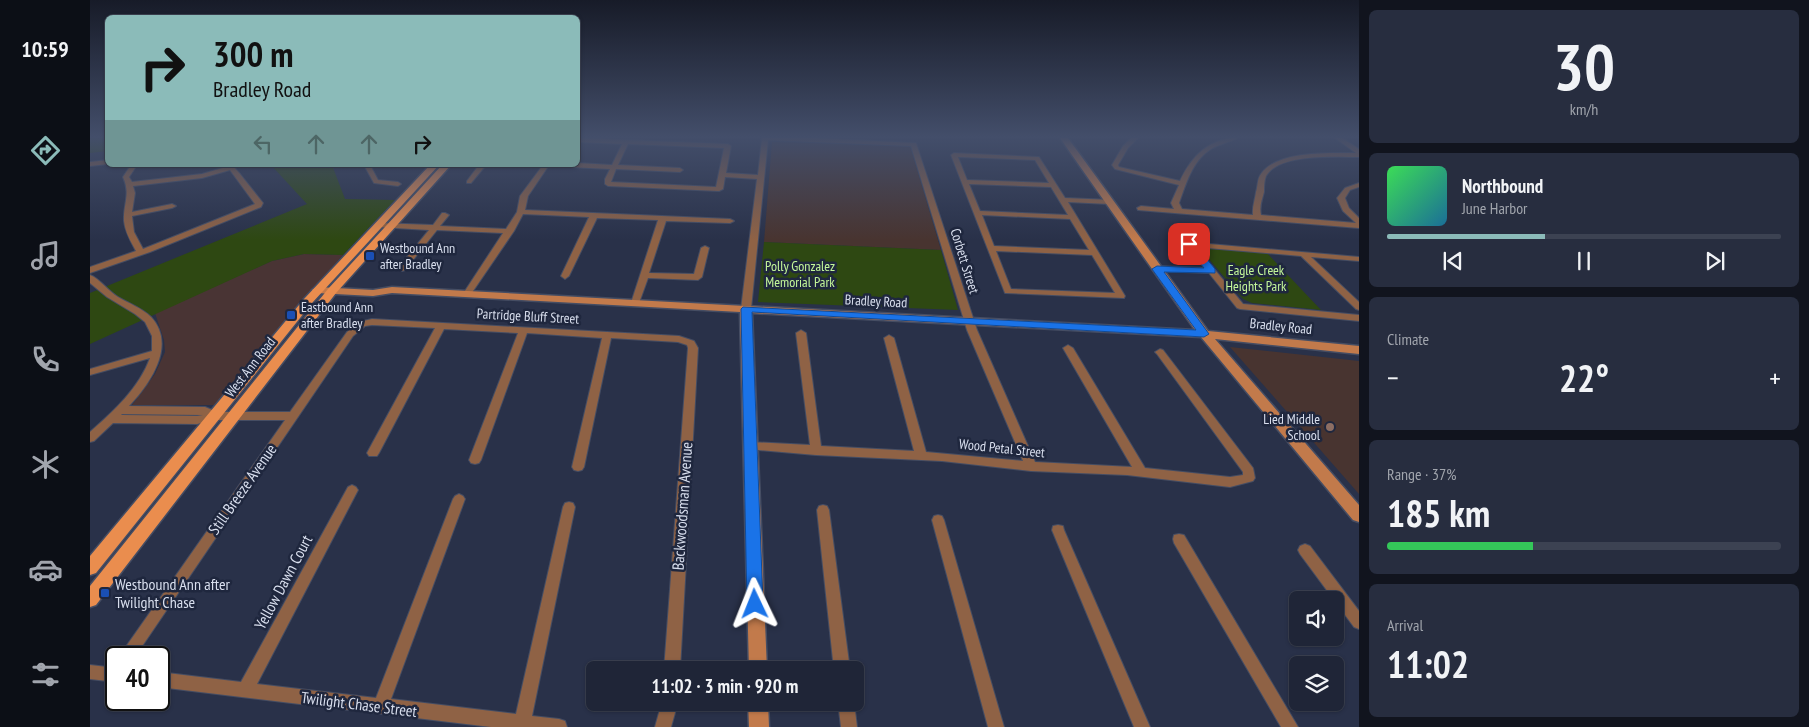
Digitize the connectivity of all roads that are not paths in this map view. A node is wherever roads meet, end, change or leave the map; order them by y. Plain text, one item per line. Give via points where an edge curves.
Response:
1 (129, 172) edge
2 (215, 172) edge
3 (234, 172) edge
4 (371, 172) edge
5 (428, 172) edge
6 (440, 172) edge
7 (477, 172) edge
8 (541, 172) edge
9 (612, 172) edge
10 (724, 172) edge
11 (761, 172) edge
12 (923, 172) edge
13 (961, 172) edge
14 (1046, 172) edge
15 (1088, 172) edge
16 (1133, 172) edge
17 (1187, 172) edge
18 (1266, 172) edge
19 (723, 175) junction
20 (760, 177) junction
21 (469, 182) dead end
22 (965, 182) junction
23 (130, 184) junction
24 (398, 184) dead end
25 (1182, 184) junction
26 (1054, 185) junction
27 (1359, 185) edge
28 (1062, 200) junction
29 (1109, 202) junction
30 (172, 206) dead end
31 (1140, 208) dead end
32 (1179, 211) junction
33 (522, 212) junction
34 (977, 213) junction
35 (128, 215) junction
36 (445, 215) dead end
37 (594, 215) junction
38 (1073, 217) junction
39 (663, 218) junction
40 (1258, 218) junction
41 (730, 222) dead end
42 (1359, 222) edge
43 (378, 225) junction
44 (391, 226) junction
45 (1359, 226) edge
46 (435, 228) junction
47 (510, 231) junction
48 (705, 248) dead end
49 (991, 248) junction
50 (141, 252) junction
51 (1095, 253) junction
52 (1304, 254) junction
53 (1359, 260) edge
54 (402, 268) dead end
55 (1157, 269) junction
56 (90, 270) edge
57 (1211, 271) junction
58 (646, 275) junction
59 (564, 276) dead end
60 (90, 278) edge
61 (328, 287) junction
62 (467, 294) junction
63 (635, 303) junction
64 (1359, 307) edge
65 (746, 309) junction
66 (1359, 318) edge
67 (970, 321) junction
68 (362, 324) joint
69 (441, 325) junction
70 (524, 330) junction
71 (801, 333) dead end
72 (1204, 334) junction
73 (607, 335) junction
74 (889, 338) dead end
75 (691, 343) joint
76 (1068, 348) dead end
77 (1359, 350) edge
78 (1160, 352) dead end
79 (156, 353) junction
80 (90, 372) edge
81 (121, 410) junction
82 (215, 416) junction
83 (234, 416) junction
84 (293, 416) junction
85 (111, 419) junction
86 (90, 438) edge
87 (751, 446) junction
88 (816, 451) junction
89 (373, 453) dead end
90 (921, 456) junction
91 (475, 460) dead end
92 (578, 467) dead end
93 (1031, 467) junction
94 (1142, 472) junction
95 (352, 490) dead end
96 (459, 499) dead end
97 (569, 507) dead end
98 (823, 510) dead end
99 (1359, 516) edge
100 (938, 520) dead end
101 (1058, 530) dead end
102 (1179, 539) dead end
103 (1305, 550) dead end
104 (90, 568) edge
105 (90, 599) edge
106 (1359, 622) edge
107 (133, 646) edge
108 (673, 661) edge
109 (758, 661) edge
110 (841, 661) edge
111 (90, 672) edge
112 (105, 673) edge
113 (170, 681) edge
114 (245, 690) junction
115 (381, 706) junction
116 (669, 711) edge
117 (758, 711) edge
118 (847, 711) edge
119 (522, 723) junction
120 (559, 727) edge
121 (663, 727) edge
122 (759, 727) edge
123 (849, 727) edge
124 (996, 727) edge
125 (1142, 727) edge
126 (1290, 727) edge

1 - 23 street via 126,177
2 - 23 street
3 - 50 street via 258,205
4 - 24 street via 376,182
5 - 43 main road, West Ann Road
6 - 44 main road, West Ann Road
7 - 21 street
8 - 33 street via 524,196
9 - 19 street via 608,184 719,189
10 - 19 street
11 - 20 street
12 - 67 street, Corbett Street
13 - 22 street
14 - 26 street
15 - 29 street
16 - 25 street
17 - 25 street
18 - 40 street via 1255,212
19 - 20 street
20 - 65 street
22 - 26 street
22 - 34 street
23 - 35 street via 132,196
25 - 32 street via 1175,203
26 - 28 street
27 - 42 street via 1347,189 1341,198 1346,209
28 - 29 street
28 - 38 street
29 - 55 street
30 - 35 street
31 - 32 street
32 - 40 street
33 - 37 street
33 - 47 street
34 - 38 street
34 - 49 street
35 - 50 street via 130,232
36 - 46 street
37 - 39 street
37 - 59 street
38 - 51 street
39 - 41 street
39 - 58 street
40 - 45 street
43 - 44 street
43 - 61 main road, West Ann Road
44 - 46 street
44 - 61 main road, West Ann Road
46 - 47 street
46 - 54 street
47 - 62 street
48 - 58 street via 698,277
49 - 51 street
49 - 51 street via 1008,291 1121,296
50 - 56 street
52 - 53 street
52 - 57 street via 1189,244
52 - 64 street
55 - 57 street
55 - 72 street
57 - 66 street via 1240,306
58 - 63 street
60 - 79 street via 149,320 156,337
61 - 62 street, Bradley Road via 373,293 392,290
61 - 82 main road, West Ann Road
61 - 83 main road, West Ann Road
62 - 63 street, Bradley Road
63 - 65 street, Bradley Road
65 - 67 street, Bradley Road
65 - 87 street
67 - 72 street, Bradley Road
67 - 93 street, Corbett Street
68 - 69 street, Partridge Bluff Street
68 - 84 street, Still Breeze Avenue via 350,334
69 - 70 street, Partridge Bluff Street
69 - 89 street
70 - 73 street, Partridge Bluff Street
70 - 91 street
71 - 88 street
72 - 77 street, Bradley Road
72 - 99 street
73 - 75 street, Partridge Bluff Street via 679,339
73 - 92 street
74 - 90 street
75 - 108 street, Backwoodsman Avenue
76 - 94 street
78 - 94 street, Wood Petal Street via 1244,463 1249,478 1230,482
79 - 80 street
79 - 81 street via 144,382
81 - 82 street via 205,411
81 - 85 street
82 - 83 street
82 - 85 street via 197,420
82 - 104 main road, West Ann Road
83 - 84 street
83 - 105 main road, West Ann Road
84 - 107 street, Still Breeze Avenue
85 - 86 street
87 - 88 street, Wood Petal Street
87 - 109 street
88 - 90 street, Wood Petal Street
90 - 93 street, Wood Petal Street
93 - 94 street, Wood Petal Street
95 - 114 street, Yellow Dawn Court
96 - 115 street
97 - 119 street
98 - 110 street
100 - 124 street
101 - 125 street
102 - 126 street
103 - 106 street
111 - 112 street
113 - 114 street, Twilight Chase Street
114 - 115 street, Twilight Chase Street
115 - 119 street, Twilight Chase Street
116 - 121 street
117 - 122 street
118 - 123 street
119 - 120 street, Twilight Chase Street

